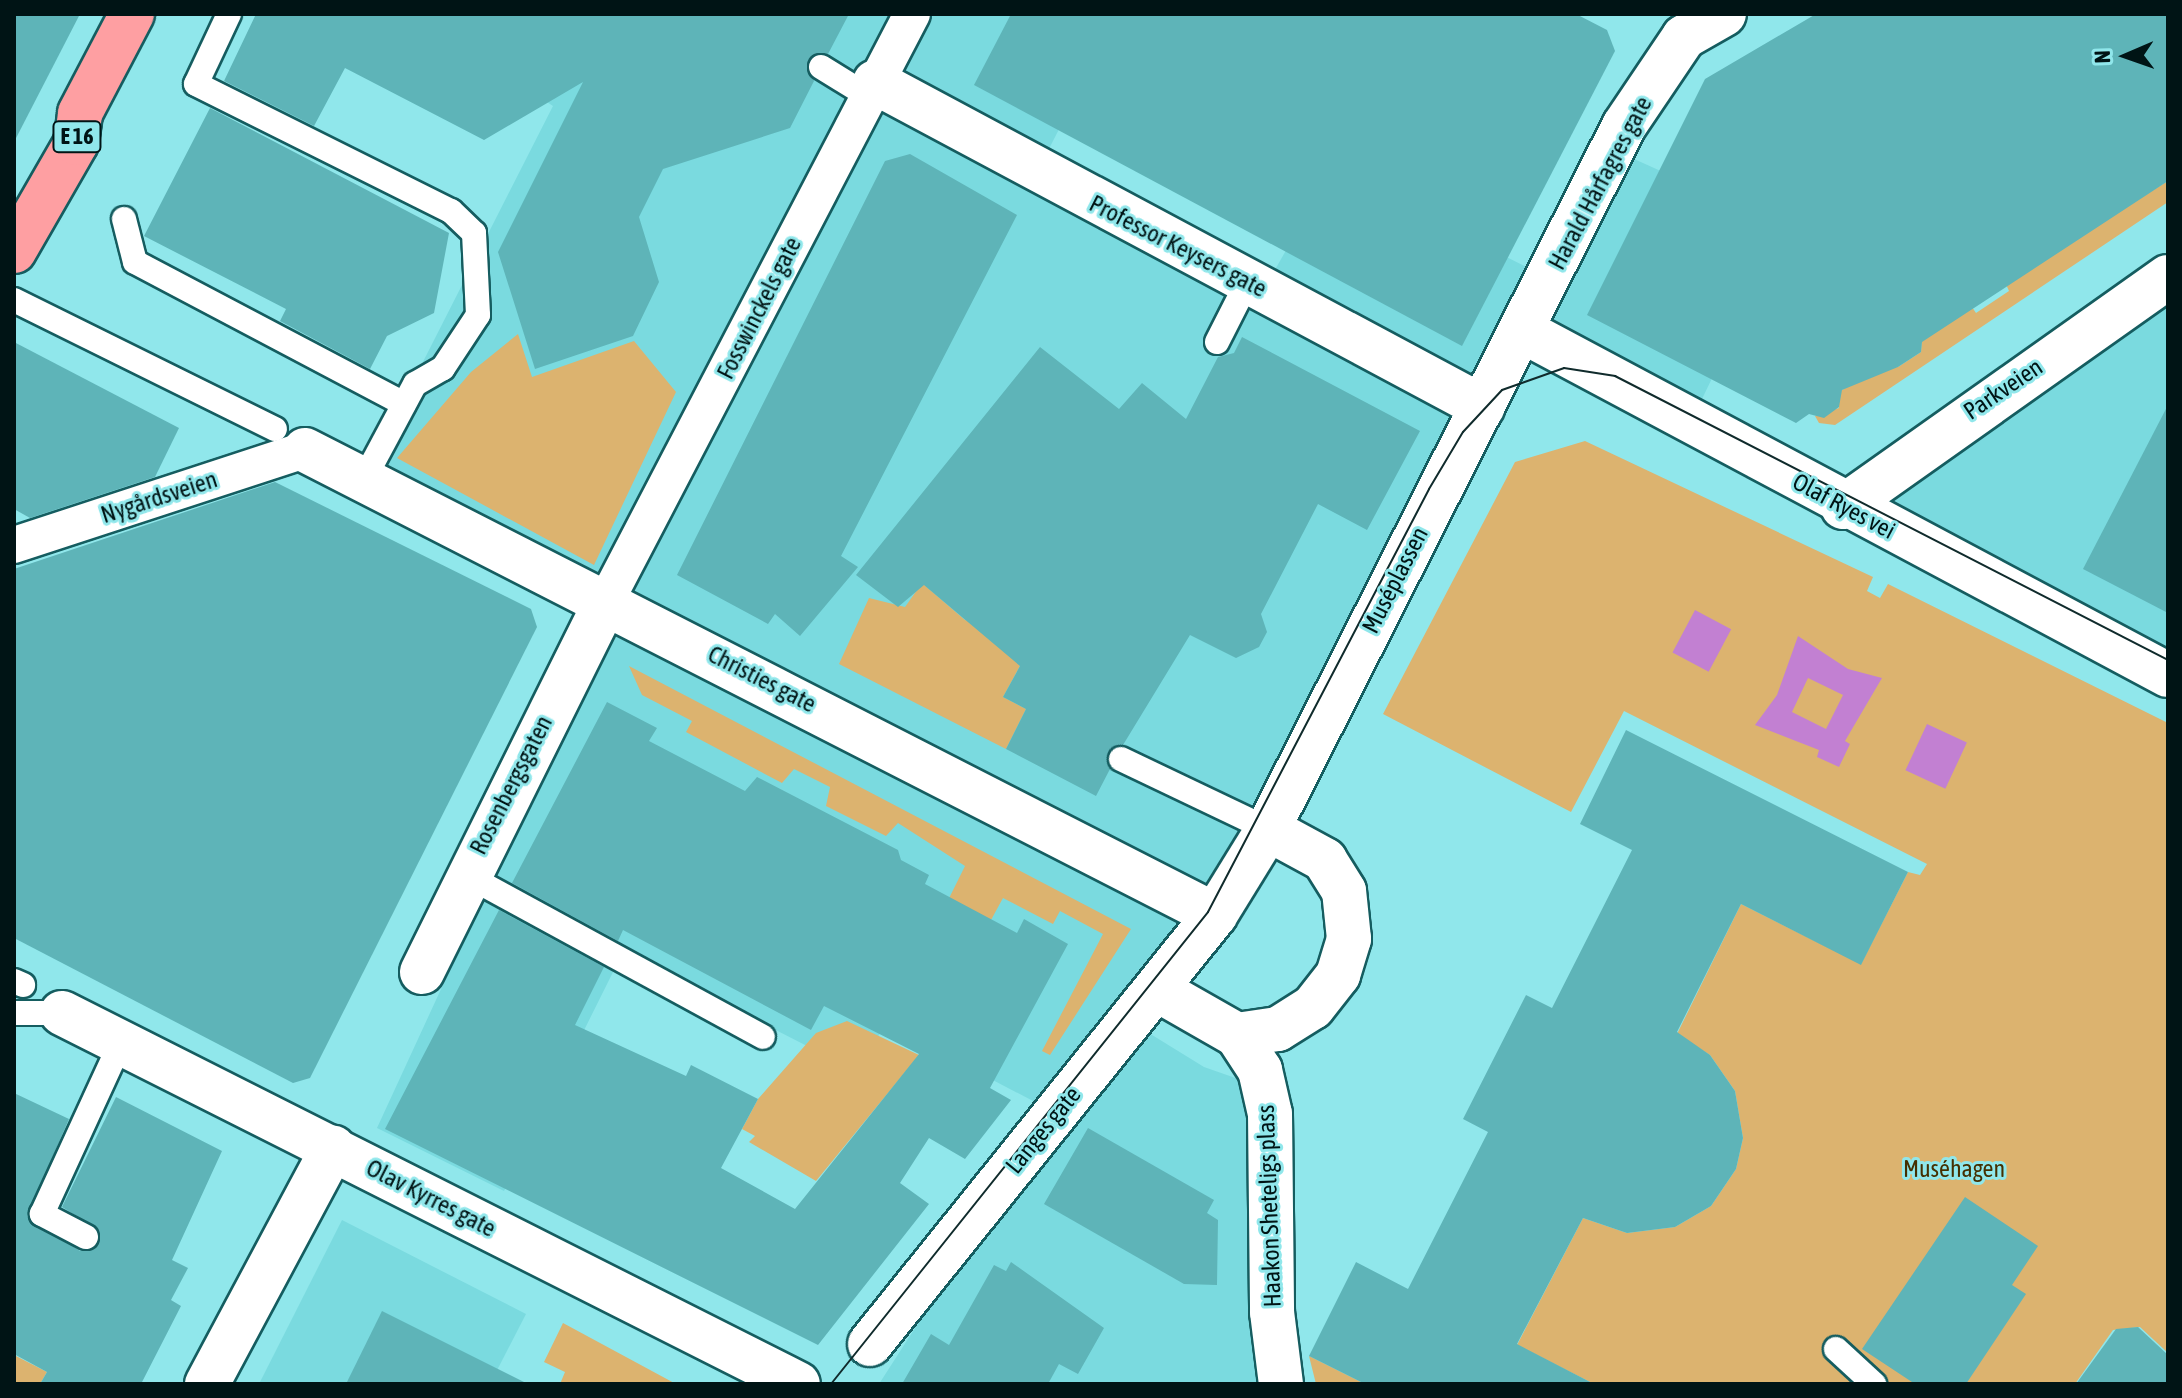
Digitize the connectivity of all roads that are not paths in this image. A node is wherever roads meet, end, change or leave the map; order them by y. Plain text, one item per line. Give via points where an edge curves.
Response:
1 (132, 14) edge
2 (229, 14) edge
3 (912, 14) edge
4 (1724, 14) edge
5 (1676, 26) edge
6 (821, 67) dead end
7 (871, 89) junction
8 (124, 219) dead end
9 (14, 251) edge
10 (2168, 277) edge
11 (1248, 281) junction
12 (14, 300) edge
13 (1523, 331) junction
14 (1217, 342) dead end
15 (404, 404) junction
16 (1483, 407) junction
17 (290, 439) junction
18 (363, 481) junction
19 (1843, 507) junction
20 (14, 545) edge
21 (606, 601) junction
22 (2168, 675) edge
23 (1121, 759) dead end
24 (1268, 829) junction
25 (466, 875) junction
26 (1215, 915) junction
27 (422, 972) dead end
28 (1158, 990) junction
29 (14, 1013) edge
30 (62, 1013) joint
31 (1237, 1035) junction
32 (763, 1037) dead end
33 (121, 1042) junction
34 (333, 1148) junction
35 (86, 1237) dead end
36 (870, 1344) dead end
37 (1836, 1349) dead end
38 (207, 1384) edge
39 (798, 1384) edge
40 (1281, 1384) edge
41 (1874, 1384) edge

1 - 9 highway, E 16 via 80,113 76,143
2 - 15 lane via 196,84 451,211 474,233 478,315 464,344 415,384
3 - 7 street, Fosswinckels gate
4 - 5 street, Harald Hårfagres gate
5 - 13 street, Harald Hårfagres gate
6 - 7 lane
7 - 11 street, Professor Keysers gate
7 - 21 street, Fosswinckels gate
8 - 15 lane via 135,262
10 - 19 street, Parkveien
11 - 14 lane
11 - 16 street, Professor Keysers gate
12 - 17 lane
13 - 16 street, Muséplassen
13 - 19 street, Olaf Ryes vei
15 - 18 lane
16 - 24 street, Muséplassen
17 - 18 street, Christies gate
17 - 20 street, Nygårdsveien
18 - 21 street, Christies gate
19 - 22 street, Olaf Ryes vei
21 - 25 street, Rosenbergsgaten
21 - 26 street, Christies gate
23 - 24 lane
24 - 26 street, Muséplassen
24 - 31 street via 1325,860 1344,891 1349,939 1338,975 1313,1007 1278,1029
25 - 27 street, Rosenbergsgaten
25 - 32 lane
26 - 28 street, Langes gate
28 - 31 street
28 - 36 street, Langes gate
29 - 30 lane
30 - 33 street, Olav Kyrres gate
31 - 40 street, Haakon Sheteligs plass via 1260,1070 1270,1114 1272,1312
33 - 34 street, Olav Kyrres gate
33 - 35 lane via 42,1214
34 - 38 street
34 - 39 street, Olav Kyrres gate
37 - 41 lane

